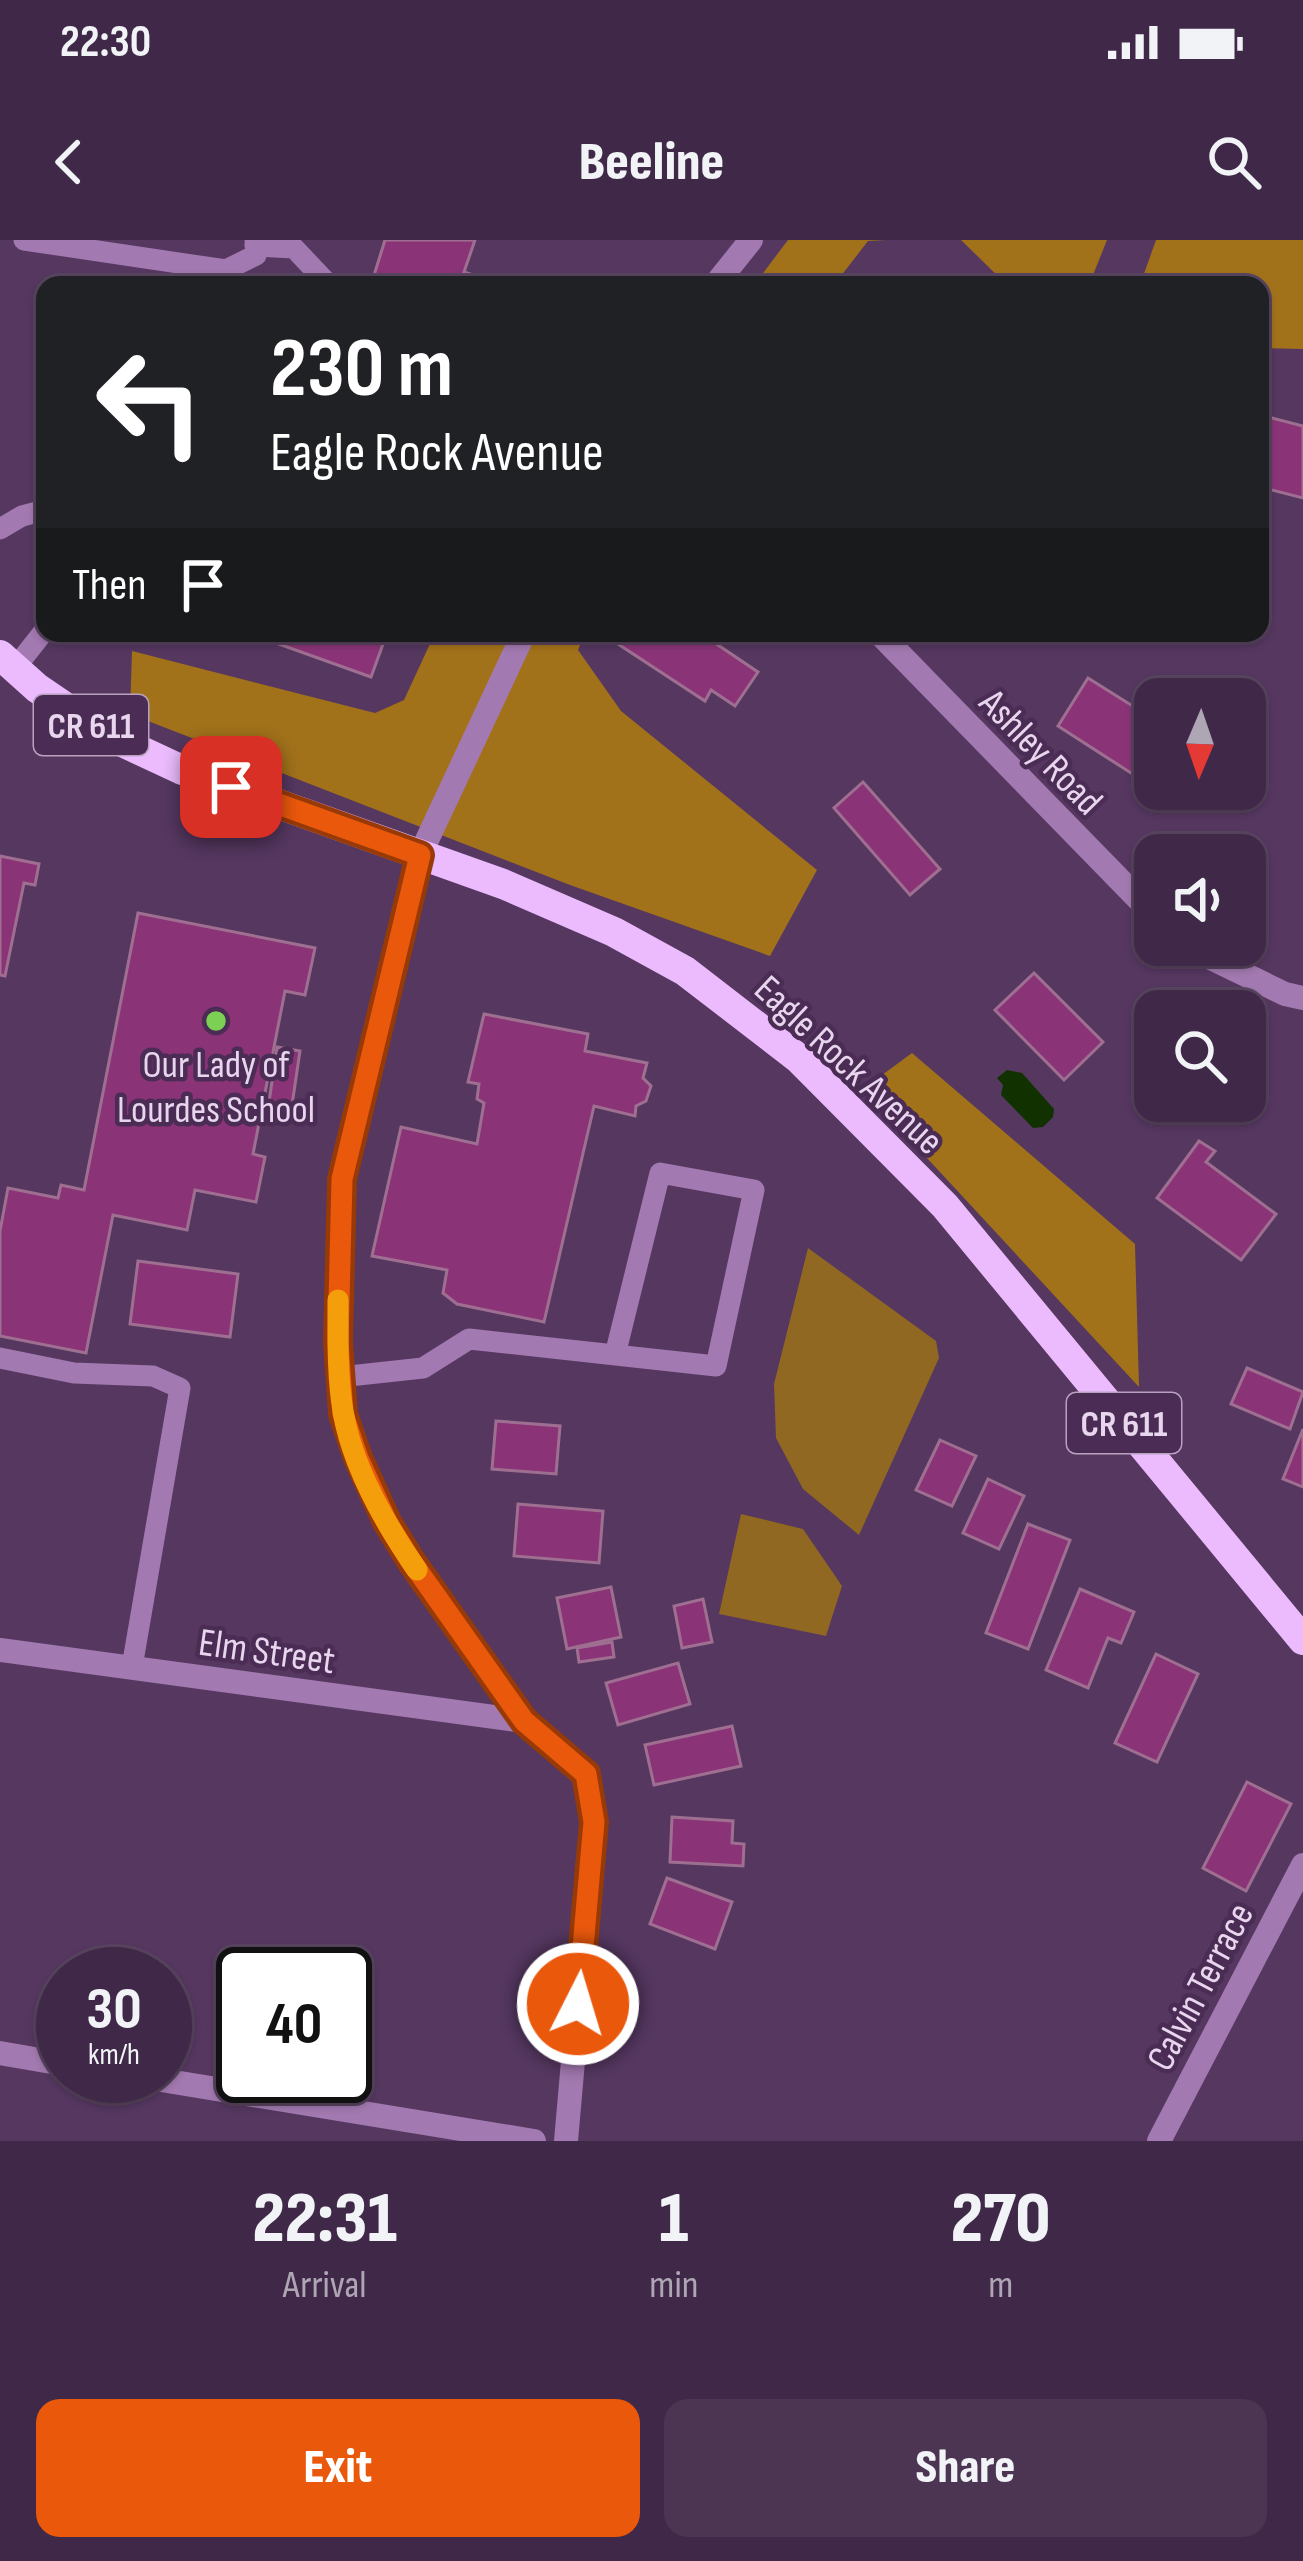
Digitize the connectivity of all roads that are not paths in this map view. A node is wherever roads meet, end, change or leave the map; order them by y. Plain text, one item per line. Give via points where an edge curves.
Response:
1 (24, 240) edge
2 (751, 240) edge
3 (255, 243) edge
4 (236, 275) edge
5 (320, 276) edge
6 (722, 276) edge
7 (36, 512) edge
8 (1, 528) edge
9 (36, 637) edge
10 (520, 642) edge
11 (889, 642) edge
12 (7, 661) edge
13 (420, 855) junction
14 (1134, 894) edge
15 (1227, 966) edge
16 (1303, 998) edge
17 (614, 1355) junction
18 (0, 1358) edge
19 (340, 1377) junction
20 (1303, 1640) edge
21 (0, 1650) edge
22 (132, 1667) junction
23 (524, 1721) junction
24 (1303, 1865) edge
25 (0, 2054) edge
26 (36, 2060) edge
27 (192, 2085) edge
28 (534, 2141) edge
29 (566, 2141) edge
30 (1159, 2141) edge

1 - 4 lane
2 - 6 street
3 - 4 lane via 256,255
3 - 5 lane via 294,248
7 - 8 lane
9 - 12 lane
10 - 13 street
11 - 14 street, Ashley Road
12 - 13 main road, Eagle Rock Avenue / CR 611 via 103,733
13 - 19 street via 342,1179
13 - 20 main road, Eagle Rock Avenue / CR 611 via 614,932 685,970 798,1058 945,1206
15 - 16 street
17 - 17 lane via 716,1366 754,1190 659,1173
17 - 19 lane via 469,1339 423,1368
18 - 22 lane via 74,1373 153,1376 180,1388
19 - 23 street via 343,1414 387,1522
21 - 22 street, Elm Street
22 - 23 street, Elm Street
23 - 29 street via 586,1774 594,1822
24 - 30 street, Calvin Terrace
25 - 26 street
27 - 28 street

